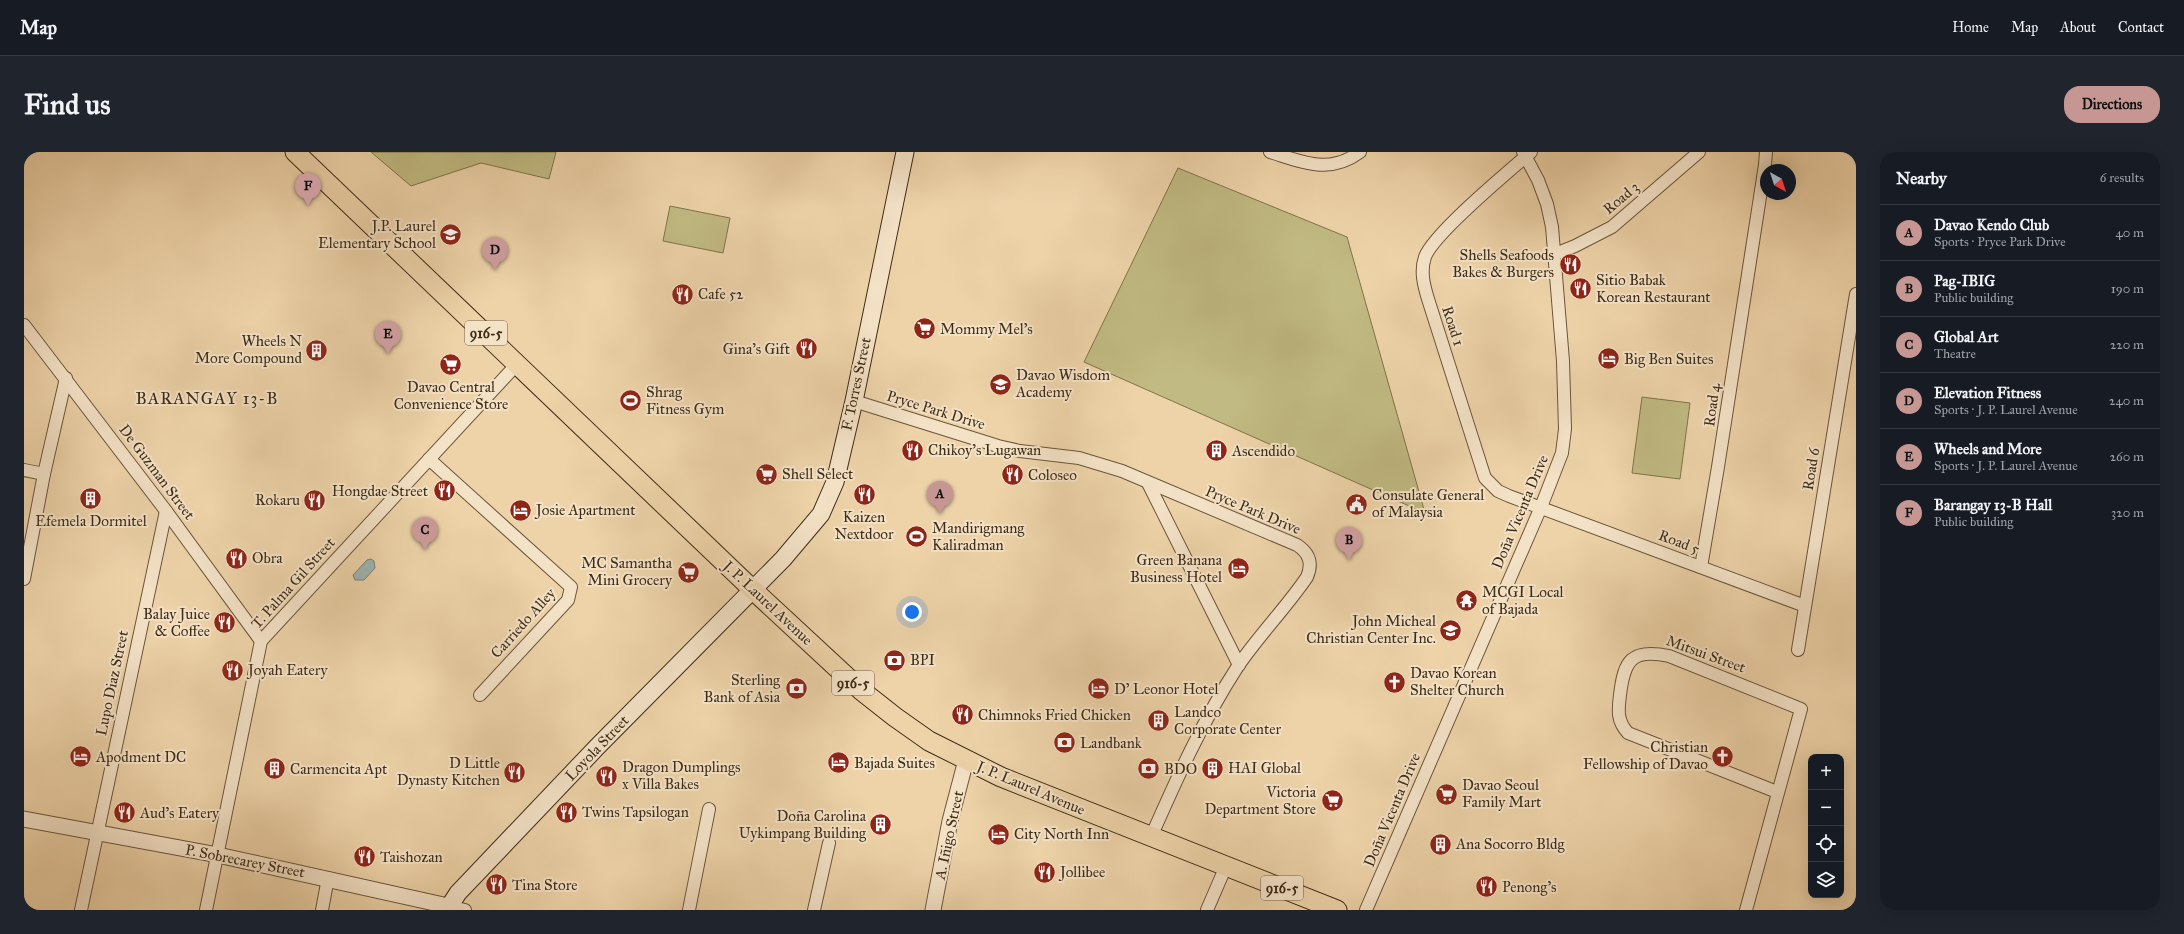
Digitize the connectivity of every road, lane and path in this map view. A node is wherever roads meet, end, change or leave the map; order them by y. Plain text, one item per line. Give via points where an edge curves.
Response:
1 (295, 152) edge
2 (905, 152) edge
3 (1270, 152) edge
4 (1360, 152) edge
5 (1698, 152) edge
6 (1766, 152) edge
7 (1526, 154) edge
8 (1297, 156) edge
9 (1555, 254) junction
10 (1856, 294) edge
11 (24, 325) edge
12 (518, 363) junction
13 (66, 378) junction
14 (854, 401) junction
15 (429, 459) junction
16 (24, 470) edge
17 (44, 474) junction
18 (1148, 483) junction
19 (1541, 507) junction
20 (166, 511) junction
21 (29, 524) edge
22 (1701, 567) junction
23 (24, 579) edge
24 (752, 589) junction
25 (1805, 606) junction
26 (261, 640) junction
27 (1798, 650) dead end
28 (1239, 665) junction
29 (480, 695) dead end
30 (966, 760) junction
31 (1777, 792) junction
32 (709, 809) dead end
33 (24, 819) edge
34 (96, 832) junction
35 (1151, 837) junction
36 (829, 843) dead end
37 (218, 855) junction
38 (1226, 866) junction
39 (328, 878) junction
40 (448, 908) edge
41 (81, 910) edge
42 (206, 910) edge
43 (322, 910) edge
44 (465, 910) edge
45 (689, 910) edge
46 (814, 910) edge
47 (933, 910) edge
48 (1207, 910) edge
49 (1337, 910) edge
50 (1366, 910) edge
51 (1746, 910) edge

1 - 12 main road, J. P. Laurel Avenue / 916-5
2 - 14 main road, F. Torres Street
3 - 8 street
4 - 8 street via 1345,161 1329,166 1313,165
5 - 9 street, Road 3 via 1612,227
6 - 22 street, Road 4
7 - 9 street, Doña Vicenta Drive via 1547,204
7 - 19 street, Road 1 via 1442,233 1425,257 1423,270 1428,299 1485,478 1498,491
9 - 19 street, Doña Vicenta Drive via 1565,429 1562,453
10 - 25 street, Road 6
11 - 13 street, De Guzman Street
12 - 15 street, T. Palma Gil Street
12 - 24 main road, J. P. Laurel Avenue / 916-5
13 - 17 street
13 - 20 street, De Guzman Street
14 - 18 street, Pryce Park Drive via 998,446 1087,460 1122,471
14 - 24 main road, F. Torres Street via 826,506 810,529
15 - 26 street, T. Palma Gil Street
15 - 29 street, Carriedo Alley via 571,587 568,600
16 - 17 street
17 - 21 street
18 - 28 street
18 - 28 street, Pryce Park Drive via 1297,545 1308,555 1311,562 1308,577
19 - 22 street, Road 5
19 - 50 street, Doña Vicenta Drive
20 - 26 street, De Guzman Street
20 - 34 street, Lupo Diaz Street
21 - 23 street
22 - 25 street, Road 5
24 - 30 main road, J. P. Laurel Avenue / 916-5 via 889,713 929,741
24 - 40 main road, Loyola Street via 458,893
25 - 27 street, Road 6
26 - 37 street, T. Palma Gil Street
28 - 35 street, Pryce Park Drive via 1203,725
30 - 35 main road, J. P. Laurel Avenue / 916-5 via 1001,777
30 - 47 street, A. Iñigo Street via 950,821
31 - 31 street, Mitsui Street via 1801,709 1669,656 1642,654 1626,665 1622,676 1618,713 1619,720 1628,733
31 - 51 street, Mitsui Street
32 - 45 street
33 - 34 street, P. Sobrecarey Street
34 - 37 street, P. Sobrecarey Street
34 - 41 street, Lupo Diaz Street
35 - 38 main road, J. P. Laurel Avenue / 916-5
36 - 46 street
37 - 39 street, P. Sobrecarey Street
37 - 42 street, T. Palma Gil Street
38 - 48 street
38 - 49 main road, J. P. Laurel Avenue / 916-5
39 - 40 street, P. Sobrecarey Street
39 - 43 street
40 - 44 street, P. Sobrecarey Street

